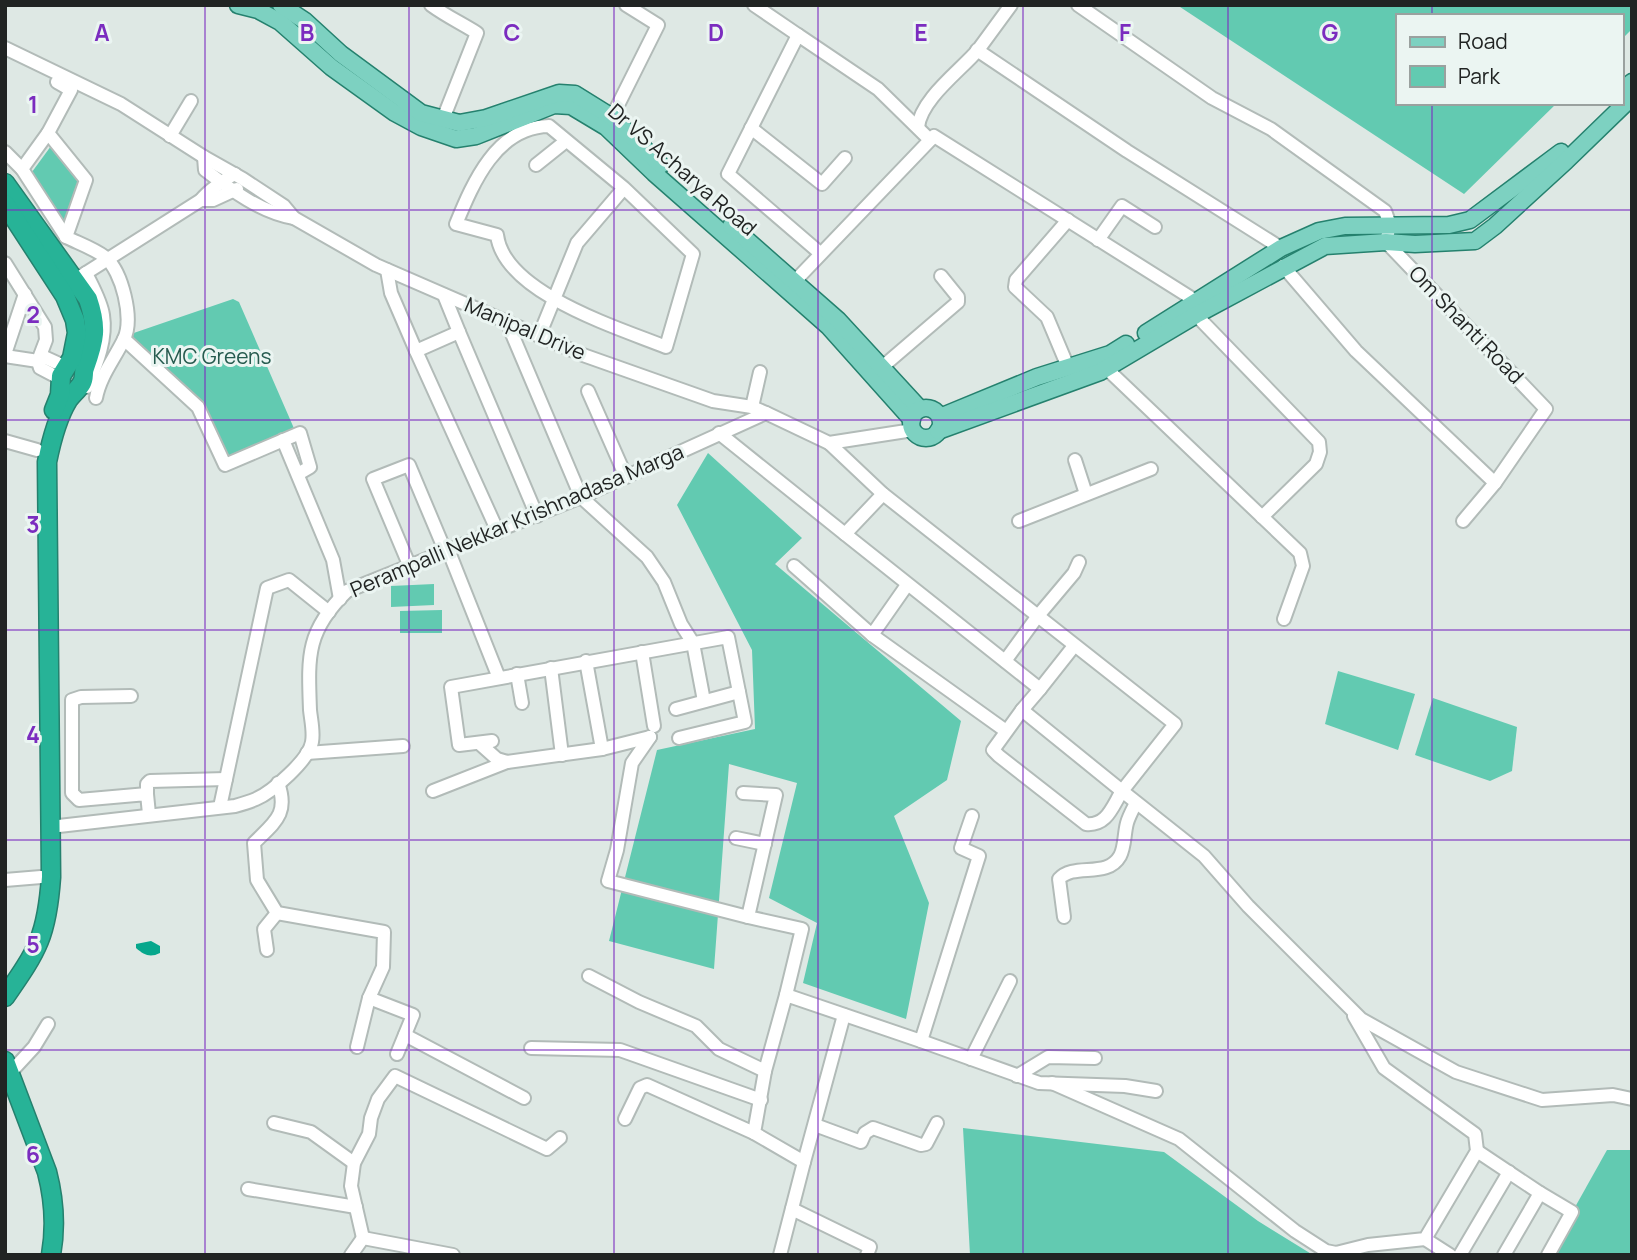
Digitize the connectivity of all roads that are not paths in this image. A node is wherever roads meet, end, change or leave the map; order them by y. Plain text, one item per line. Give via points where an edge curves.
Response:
1 (238, 5) edge
2 (431, 5) edge
3 (626, 5) edge
4 (754, 5) edge
5 (1011, 5) edge
6 (1078, 5) edge
7 (287, 6) edge
8 (643, 9) edge
9 (798, 35) junction
10 (5, 48) edge
11 (977, 50) junction
12 (336, 60) junction
13 (48, 77) dead end
14 (1632, 97) edge
15 (191, 101) dead end
16 (1608, 105) edge
17 (612, 117) junction
18 (443, 119) junction
19 (918, 127) junction
20 (751, 128) junction
21 (48, 133) junction
22 (170, 136) junction
23 (930, 140) junction
24 (566, 141) junction
25 (5, 152) edge
26 (203, 157) junction
27 (845, 158) dead end
28 (536, 165) dead end
29 (22, 169) junction
30 (658, 170) junction
31 (239, 176) junction
32 (5, 183) edge
33 (229, 187) junction
34 (624, 188) junction
35 (5, 204) edge
36 (294, 218) junction
37 (1068, 220) junction
38 (1390, 225) junction
39 (1155, 227) dead end
40 (66, 237) junction
41 (1098, 240) junction
42 (1385, 242) junction
43 (1282, 248) junction
44 (820, 253) junction
45 (107, 258) junction
46 (5, 263) edge
47 (1283, 266) junction
48 (387, 270) junction
49 (80, 276) junction
50 (941, 276) dead end
51 (795, 281) junction
52 (25, 294) junction
53 (444, 295) junction
54 (554, 301) junction
55 (1196, 308) junction
56 (507, 322) junction
57 (459, 332) junction
58 (539, 336) junction
59 (124, 339) junction
60 (416, 351) junction
61 (5, 355) edge
62 (38, 361) junction
63 (1068, 367) junction
64 (881, 368) junction
65 (1107, 369) junction
66 (760, 372) dead end
67 (73, 378) junction
68 (588, 391) dead end
69 (752, 407) junction
70 (766, 413) junction
71 (915, 420) junction
72 (939, 424) junction
73 (719, 433) junction
74 (283, 440) junction
75 (5, 441) edge
76 (829, 443) junction
77 (37, 450) junction
78 (1075, 460) dead end
79 (1151, 470) dead end
80 (298, 474) junction
81 (626, 477) junction
82 (1495, 483) junction
83 (883, 494) junction
84 (1086, 494) junction
85 (582, 498) junction
86 (537, 516) junction
87 (1262, 517) junction
88 (1019, 521) dead end
89 (1463, 521) dead end
90 (498, 532) junction
91 (845, 534) junction
92 (447, 552) junction
93 (1079, 562) dead end
94 (794, 566) dead end
95 (410, 567) junction
96 (907, 585) junction
97 (340, 599) junction
98 (329, 612) junction
99 (1037, 617) junction
100 (1284, 620) dead end
101 (872, 635) junction
102 (693, 643) junction
103 (1074, 646) junction
104 (642, 652) junction
105 (1005, 661) junction
106 (586, 662) junction
107 (551, 668) junction
108 (517, 674) junction
109 (499, 678) junction
110 (1040, 689) junction
111 (739, 692) junction
112 (131, 696) dead end
113 (704, 701) junction
114 (522, 703) dead end
115 (676, 709) dead end
116 (1022, 710) junction
117 (654, 726) dead end
118 (1006, 731) junction
119 (680, 738) dead end
120 (402, 746) dead end
121 (602, 749) junction
122 (307, 753) junction
123 (562, 755) junction
124 (507, 762) junction
125 (226, 779) junction
126 (278, 783) junction
127 (433, 791) dead end
128 (1122, 791) junction
129 (743, 793) dead end
130 (147, 794) junction
131 (1136, 803) junction
132 (220, 807) junction
133 (149, 814) junction
134 (972, 816) dead end
135 (50, 827) junction
136 (736, 838) dead end
137 (765, 844) junction
138 (46, 877) junction
139 (5, 880) edge
140 (277, 913) junction
141 (748, 917) junction
142 (1064, 917) dead end
143 (267, 950) dead end
144 (589, 976) dead end
145 (5, 978) edge
146 (1010, 981) dead end
147 (786, 995) junction
148 (5, 997) edge
149 (369, 998) junction
150 (1349, 1007) junction
151 (844, 1015) junction
152 (48, 1024) dead end
153 (405, 1035) junction
154 (921, 1041) junction
155 (357, 1047) dead end
156 (531, 1048) dead end
157 (397, 1054) dead end
158 (1095, 1058) dead end
159 (971, 1059) junction
160 (765, 1071) junction
161 (7, 1075) edge
162 (1017, 1076) junction
163 (1052, 1083) junction
164 (1156, 1091) dead end
165 (524, 1098) dead end
166 (761, 1100) junction
167 (1632, 1100) edge
168 (625, 1119) dead end
169 (937, 1123) dead end
170 (274, 1124) dead end
171 (815, 1125) junction
172 (754, 1133) junction
173 (560, 1138) dead end
174 (1477, 1151) junction
175 (804, 1162) junction
176 (354, 1163) junction
177 (1509, 1172) junction
178 (248, 1189) dead end
179 (1540, 1193) junction
180 (356, 1207) junction
181 (792, 1209) junction
182 (362, 1238) junction
183 (1425, 1239) junction
184 (40, 1255) edge
185 (51, 1255) edge
186 (351, 1255) edge
187 (453, 1255) edge
188 (780, 1255) edge
189 (867, 1255) edge
190 (1450, 1255) edge
191 (1460, 1255) edge
192 (1504, 1255) edge
193 (1548, 1255) edge

1 - 12 main road, Dr VS Acharya Road via 280,22
2 - 18 street via 477,33
3 - 8 street
4 - 9 street
5 - 11 street
6 - 38 street via 1212,98 1271,129 1385,211
7 - 12 main road, Dr VS Acharya Road
8 - 17 street via 658,25
9 - 19 street via 877,89
9 - 20 street
10 - 22 street via 121,104
11 - 19 street via 936,94
11 - 43 street via 1127,152
12 - 18 main road, Dr VS Acharya Road via 421,113
12 - 30 main road, Dr VS Acharya Road via 395,113 456,139 477,136 554,105 571,106 606,127
13 - 21 street via 71,90
14 - 42 main road via 1475,241
15 - 22 street
16 - 38 main road via 1556,157 1470,220 1449,225
17 - 18 main road, Dr VS Acharya Road via 575,94 559,93 486,118 459,123
17 - 30 main road, Dr VS Acharya Road
19 - 23 street
20 - 27 street via 822,184
20 - 44 street via 728,174
21 - 29 street
21 - 40 street via 86,180
22 - 26 street
23 - 37 street via 934,135
23 - 44 street
24 - 28 street
24 - 34 street
24 - 54 street via 549,126 514,136 479,171 456,225 497,236 505,259
25 - 29 street
26 - 31 street
26 - 33 street via 205,170
29 - 40 street
30 - 51 main road, Dr VS Acharya Road
30 - 71 main road, Dr VS Acharya Road via 828,326
31 - 33 street via 243,186
31 - 36 street
32 - 49 highway
33 - 36 street via 278,216
33 - 45 street via 208,191 201,200
34 - 54 street via 577,243
34 - 54 street via 693,254 666,347
35 - 67 highway via 72,310 77,333
36 - 48 street, Manipal Drive
37 - 41 street
37 - 63 street via 1016,280 1015,288 1047,317
38 - 42 street
38 - 43 main road via 1319,231
39 - 41 street via 1122,206
40 - 45 street
41 - 55 street
42 - 47 main road via 1325,246
42 - 82 street, Om Shanti Road via 1545,409
43 - 55 main road
44 - 51 street
45 - 49 street
45 - 59 street via 124,288 129,324
46 - 52 street
47 - 55 main road
47 - 82 street via 1356,351
48 - 53 street, Manipal Drive
48 - 60 street via 391,293
49 - 67 highway via 94,316 94,345
50 - 64 street via 958,302
51 - 64 main road, Dr VS Acharya Road
52 - 61 street
52 - 62 street via 45,327 46,340
53 - 56 street, Manipal Drive
53 - 57 street
54 - 58 street
55 - 63 main road via 1110,354
55 - 65 main road
55 - 87 street via 1319,442 1316,464
56 - 58 street, Manipal Drive
56 - 85 street
57 - 60 street
57 - 86 street
58 - 69 street, Manipal Drive via 713,401
59 - 67 street via 98,385 96,398
59 - 74 street via 198,407 225,465
60 - 90 street
61 - 62 street
62 - 67 street via 40,368
63 - 72 main road
64 - 71 main road, Dr VS Acharya Road
65 - 72 main road
65 - 87 street
66 - 69 street
67 - 77 highway
67 - 135 highway via 46,478
68 - 81 street
69 - 70 street, Manipal Drive
70 - 73 street, Perampalli Nekkar Krishnadasa Marga
70 - 76 street
71 - 72 main road via 930,408
71 - 72 main road via 925,437
71 - 76 street via 878,435
73 - 81 street, Perampalli Nekkar Krishnadasa Marga
73 - 91 street
74 - 80 street
74 - 80 street via 300,433 310,467
75 - 77 street
76 - 83 street
77 - 138 highway
78 - 84 street
79 - 84 street
80 - 97 street via 332,560
81 - 85 street, Perampalli Nekkar Krishnadasa Marga
82 - 89 street
83 - 91 street
83 - 99 street
84 - 88 street
85 - 86 street, Perampalli Nekkar Krishnadasa Marga
85 - 102 street via 647,557
86 - 90 street, Perampalli Nekkar Krishnadasa Marga
87 - 100 street via 1303,559
90 - 92 street, Perampalli Nekkar Krishnadasa Marga
91 - 96 street
92 - 95 street, Perampalli Nekkar Krishnadasa Marga
92 - 95 street via 409,465 373,479
92 - 109 street
93 - 99 street
94 - 101 street
95 - 97 street, Perampalli Nekkar Krishnadasa Marga via 347,591
96 - 101 street
96 - 105 street
97 - 98 street, Perampalli Nekkar Krishnadasa Marga
98 - 122 street, Perampalli Nekkar Krishnadasa Marga via 308,658 312,743
98 - 125 street via 289,580 267,588
99 - 103 street
99 - 105 street
101 - 118 street
102 - 104 street
102 - 111 street via 728,637
102 - 113 street
103 - 110 street
103 - 128 street via 1175,724
104 - 106 street
104 - 117 street
105 - 110 street
106 - 107 street
106 - 121 street
107 - 108 street
107 - 123 street
108 - 109 street
108 - 114 street
109 - 124 street via 451,687 459,745 485,742 497,759
110 - 116 street
111 - 113 street
111 - 119 street via 745,722
112 - 130 street via 72,701 72,793 79,800
113 - 115 street
116 - 118 street
116 - 128 street
118 - 128 street via 993,750 1086,824 1104,822
120 - 122 street
121 - 123 street
121 - 141 street via 650,737 632,763 608,881
122 - 126 street
123 - 124 street
124 - 127 street
125 - 130 street via 150,781
125 - 132 street
126 - 132 street via 258,799
126 - 140 street via 284,799 279,818 254,843 257,880
128 - 131 street
129 - 137 street via 776,795
130 - 133 street
131 - 142 street via 1127,821 1120,857 1100,869 1068,872 1059,879
131 - 150 street via 1204,856
132 - 133 street
133 - 135 street
134 - 154 street via 961,848 979,856
135 - 138 highway
136 - 137 street
137 - 141 street
138 - 139 street
138 - 145 highway via 32,939
138 - 148 highway via 49,902 40,942
140 - 143 street via 264,929
140 - 149 street via 384,932 383,967
141 - 147 street via 802,929
144 - 160 street via 696,1026 719,1049
146 - 159 street
147 - 151 street
147 - 160 street
149 - 153 street via 413,1015
149 - 155 street
150 - 167 street via 1361,1019 1456,1072 1542,1100 1613,1095
150 - 174 street via 1384,1068 1475,1135
151 - 154 street
151 - 171 street
152 - 161 street
153 - 157 street
153 - 165 street
154 - 159 street
156 - 166 street via 620,1050
158 - 162 street via 1048,1058
159 - 162 street
160 - 166 street
161 - 184 highway via 39,1188 44,1226
161 - 185 highway via 51,1188
162 - 163 street
163 - 164 street
163 - 183 street via 1179,1139 1326,1251
166 - 172 street
168 - 172 street via 640,1088 647,1085
169 - 171 street via 921,1145 873,1128 861,1142
170 - 176 street via 311,1132
171 - 175 street
172 - 175 street
173 - 176 street via 547,1149 395,1076 379,1099
174 - 177 street
174 - 183 street
175 - 181 street
176 - 180 street via 351,1186
177 - 179 street
177 - 191 street
178 - 180 street
179 - 192 street
179 - 193 street via 1572,1212
180 - 182 street
181 - 188 street
181 - 189 street via 870,1247
182 - 186 street
182 - 187 street
183 - 190 street

